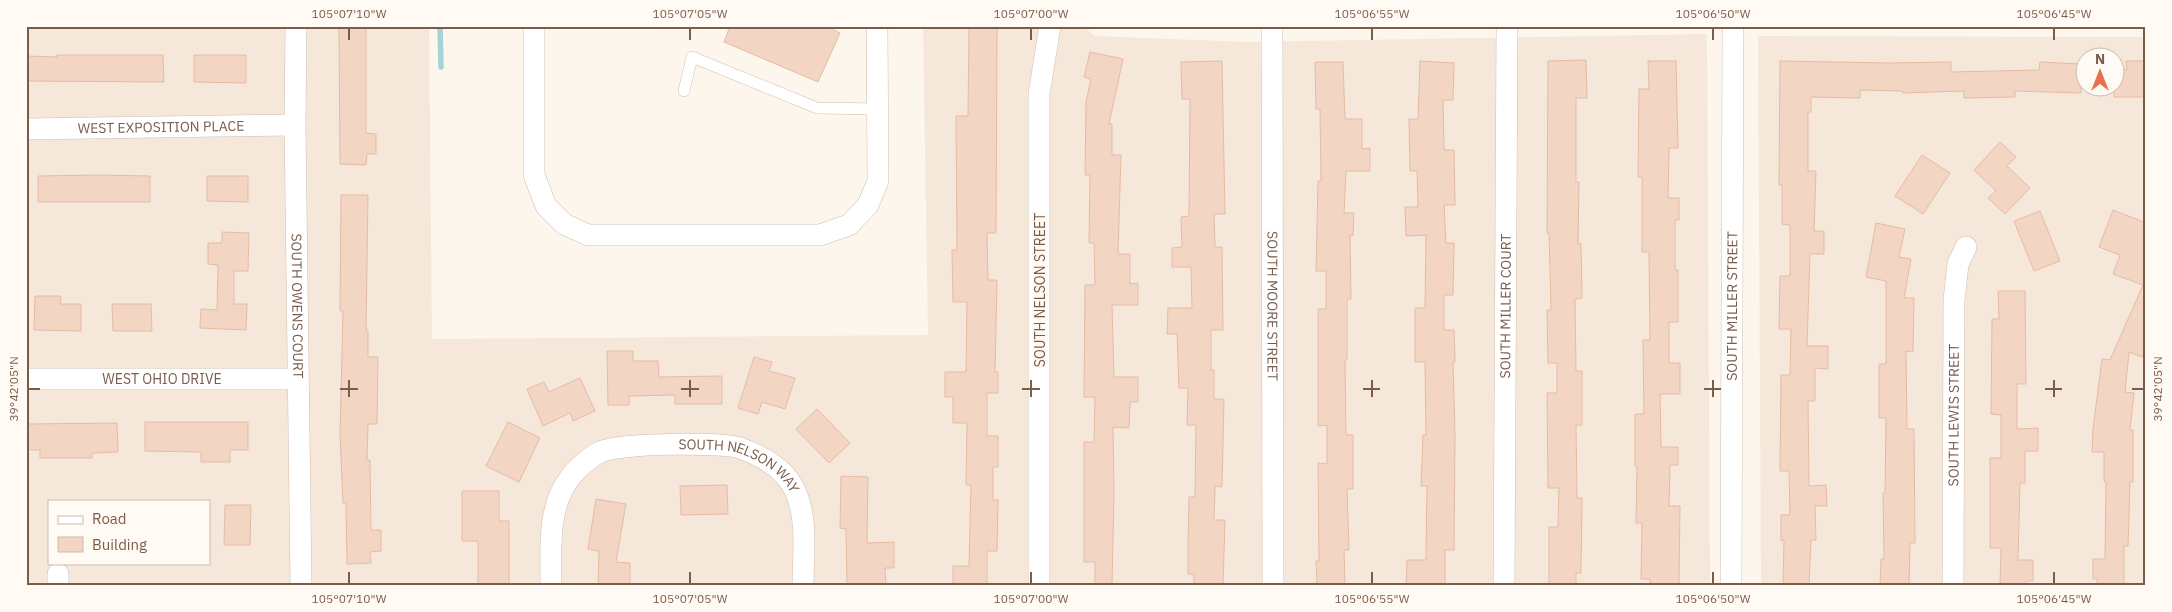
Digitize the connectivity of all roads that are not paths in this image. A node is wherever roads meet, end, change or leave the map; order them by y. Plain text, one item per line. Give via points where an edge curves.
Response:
1 (296, 26) edge
2 (534, 26) edge
3 (877, 26) edge
4 (1050, 26) edge
5 (1272, 26) edge
6 (1507, 26) edge
7 (1733, 26) edge
8 (684, 91) dead end
9 (878, 109) junction
10 (296, 125) junction
11 (26, 129) edge
12 (1966, 247) dead end
13 (26, 379) edge
14 (298, 379) junction
15 (301, 586) edge
16 (551, 586) edge
17 (803, 586) edge
18 (1039, 586) edge
19 (1273, 586) edge
20 (1504, 586) edge
21 (1731, 586) edge
22 (1953, 586) edge

1 - 10 street, SOUTH OWENS COURT
2 - 9 street via 534,176 546,206 564,224 588,235 820,235 849,225 868,205 878,181
3 - 9 street
4 - 18 street, SOUTH NELSON STREET via 1039,94
5 - 19 street, SOUTH MOORE STREET
6 - 20 street, SOUTH MILLER COURT
7 - 21 street, SOUTH MILLER STREET
8 - 9 lane via 692,57 818,108
10 - 11 street, WEST EXPOSITION PLACE
10 - 14 street, SOUTH OWENS COURT
12 - 22 street, SOUTH LEWIS STREET via 1958,264 1954,300
13 - 14 street, WEST OHIO DRIVE
14 - 15 street, SOUTH OWENS COURT
16 - 17 street, SOUTH NELSON WAY via 553,518 570,477 600,452 626,446 688,444 738,448 759,456 779,469 792,485 802,515

